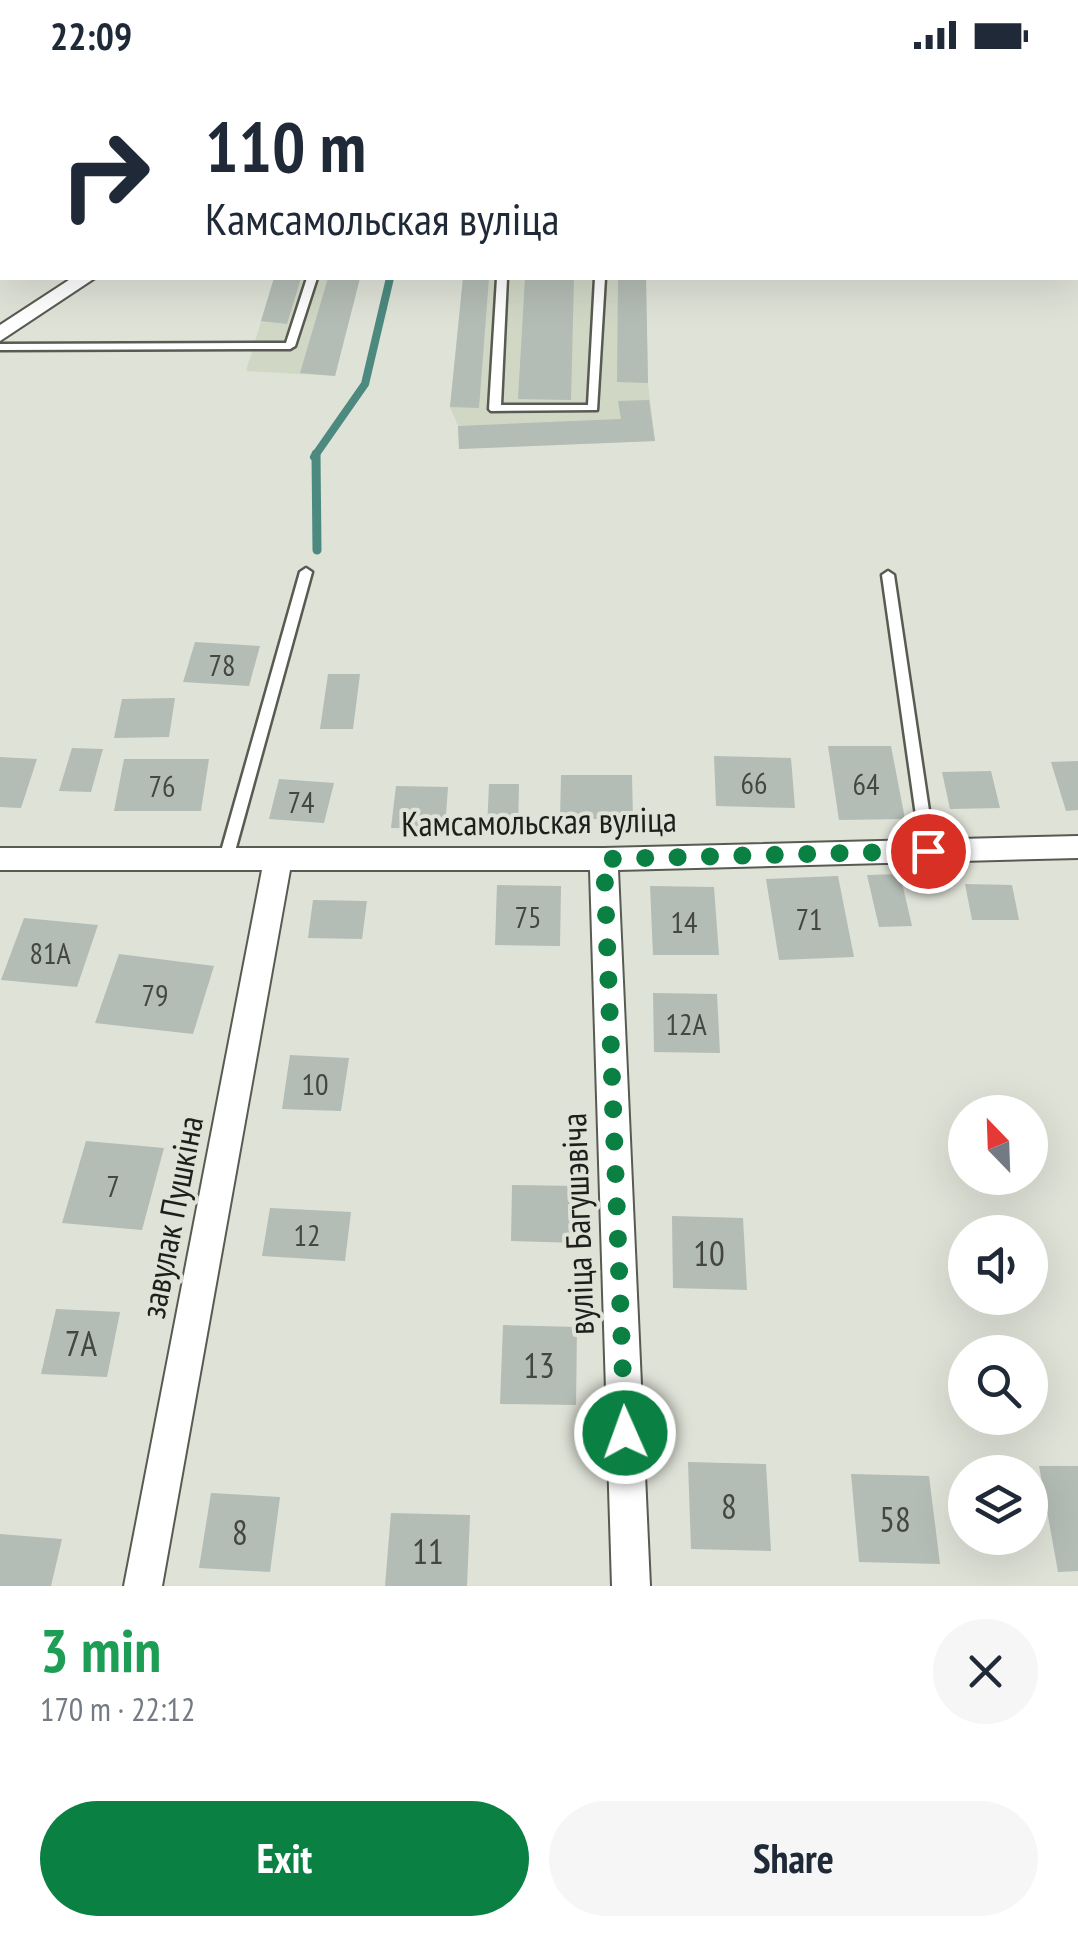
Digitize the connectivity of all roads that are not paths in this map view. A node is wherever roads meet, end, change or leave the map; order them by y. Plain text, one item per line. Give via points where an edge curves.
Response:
1 (83, 280) edge
2 (311, 280) edge
3 (502, 280) edge
4 (600, 280) edge
5 (0, 335) edge
6 (0, 348) edge
7 (306, 572) dead end
8 (888, 575) dead end
9 (1078, 847) edge
10 (928, 851) junction
11 (604, 859) junction
12 (0, 860) edge
13 (225, 862) junction
14 (278, 862) junction
15 (143, 1586) edge
16 (631, 1586) edge

1 - 5 street
2 - 6 lane via 290,346
3 - 4 lane via 495,409 593,408
7 - 13 lane
8 - 10 lane
9 - 10 street, Камсамольская вуліца
10 - 11 street, Камсамольская вуліца
11 - 14 street, Камсамольская вуліца
11 - 16 street, вуліца Багушэвіча
12 - 13 street, Камсамольская вуліца
13 - 14 street, Камсамольская вуліца
14 - 15 street, завулак Пушкіна

